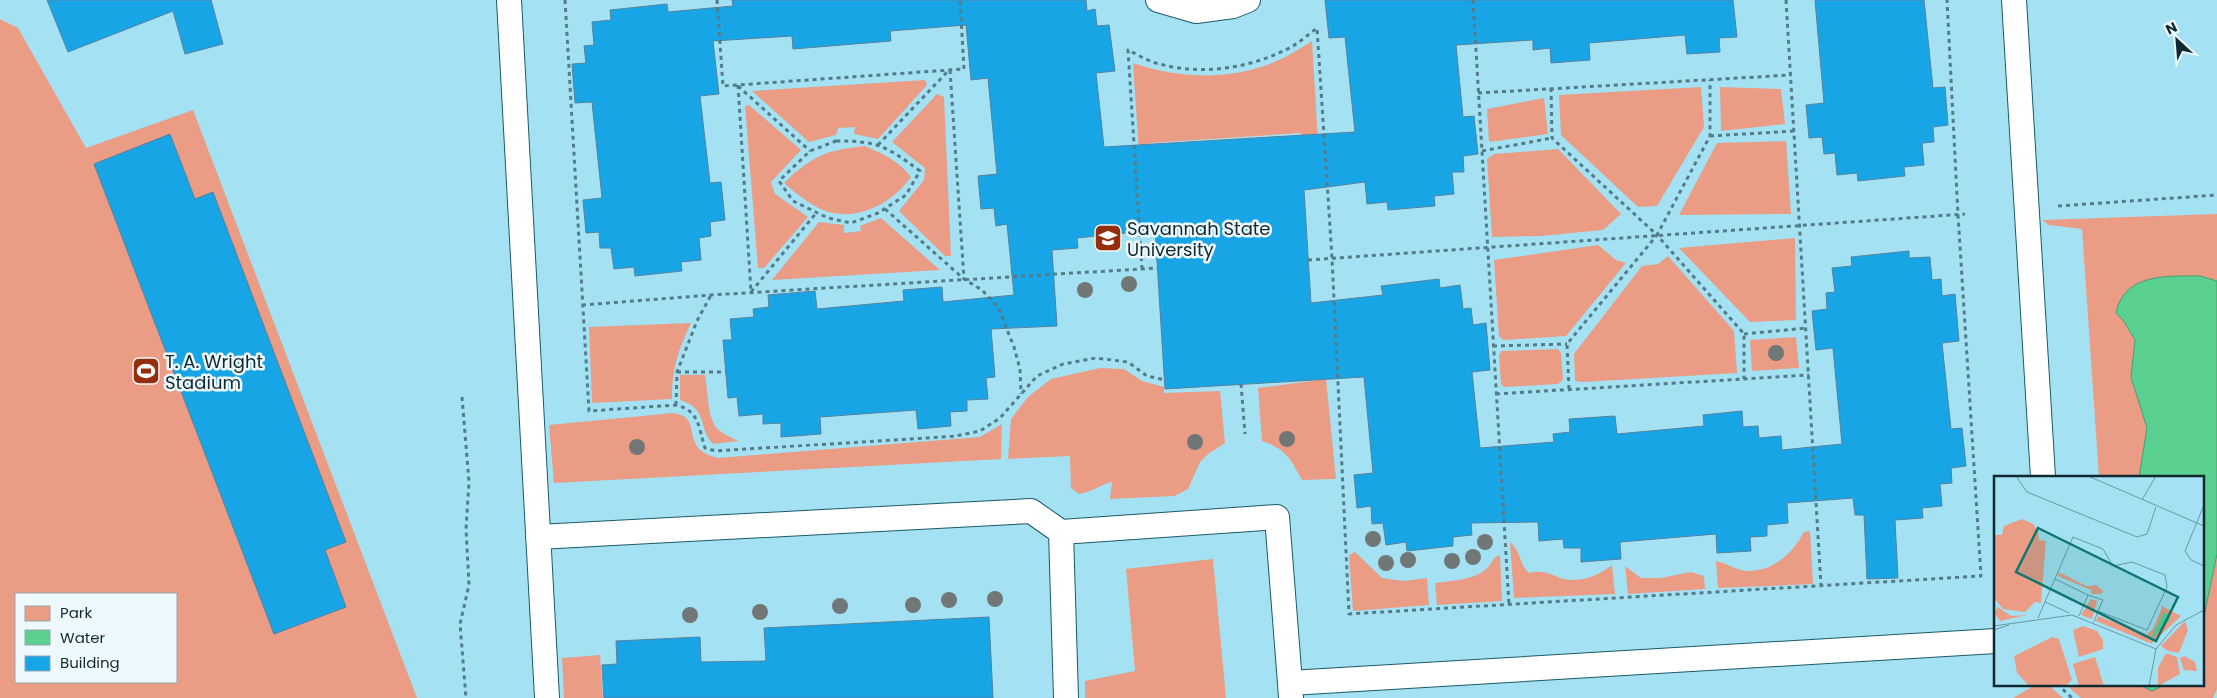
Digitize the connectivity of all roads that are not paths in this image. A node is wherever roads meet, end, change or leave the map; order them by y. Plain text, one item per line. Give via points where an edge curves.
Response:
1 (509, 0) edge
2 (1158, 0) edge
3 (1248, 0) edge
4 (2014, 0) edge
5 (2043, 476) edge
6 (1061, 532) junction
7 (538, 537) junction
8 (1994, 641) edge
9 (1290, 690) edge
10 (547, 698) edge
11 (1066, 698) edge

1 - 7 lane
2 - 3 lane via 1196,11 1233,6
4 - 5 lane
6 - 7 lane via 1031,512
6 - 9 lane via 1278,517
6 - 11 lane
7 - 10 lane
8 - 9 lane

